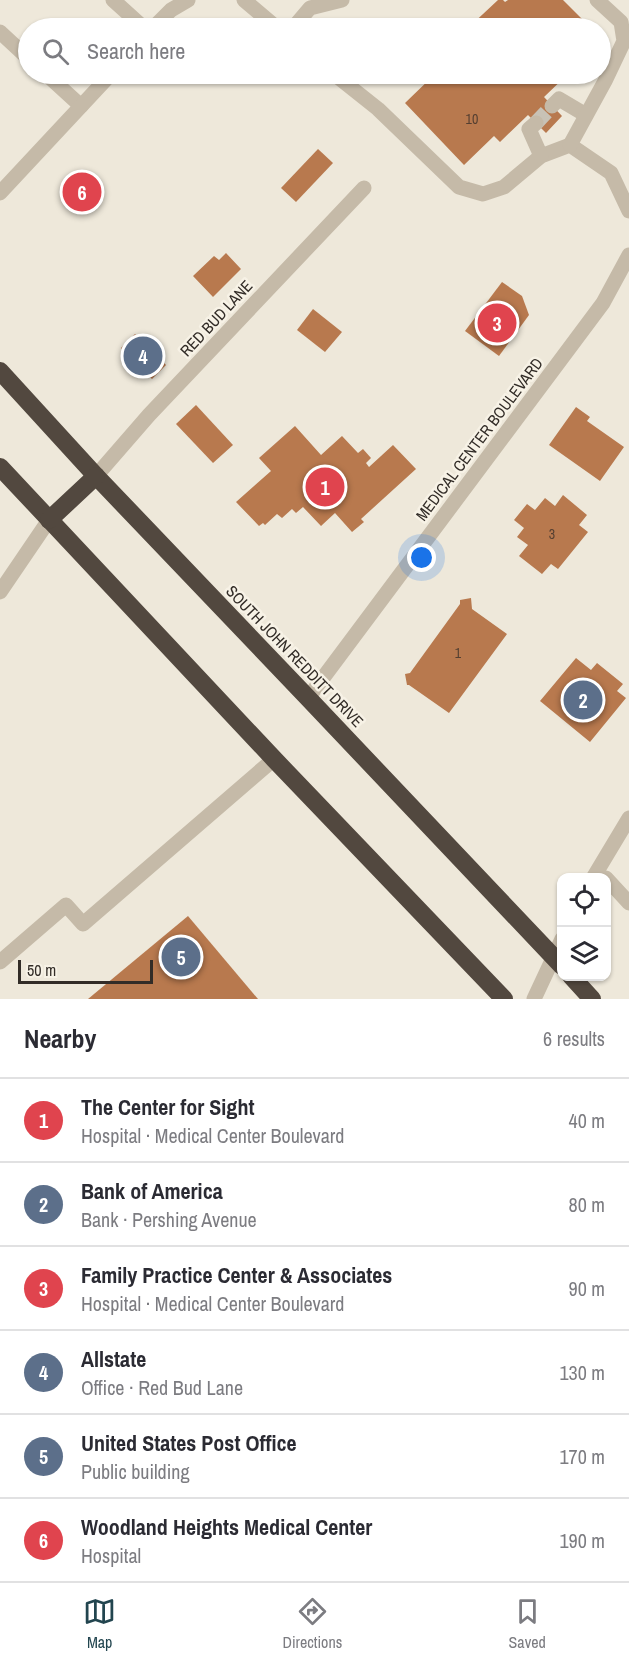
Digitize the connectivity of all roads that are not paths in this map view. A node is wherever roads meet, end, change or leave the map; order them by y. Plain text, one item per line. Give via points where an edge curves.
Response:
1 (113, 0) edge
2 (188, 0) edge
3 (244, 0) edge
4 (342, 0) edge
5 (597, 0) edge
6 (133, 18) edge
7 (163, 18) edge
8 (265, 18) edge
9 (302, 18) edge
10 (0, 32) edge
11 (18, 49) edge
12 (611, 68) edge
13 (57, 84) edge
14 (102, 84) edge
15 (347, 84) edge
16 (603, 84) edge
17 (81, 106) junction
18 (552, 106) dead end
19 (586, 115) junction
20 (536, 123) dead end
21 (570, 145) junction
22 (541, 156) junction
23 (364, 188) dead end
24 (0, 193) edge
25 (629, 212) edge
26 (629, 255) edge
27 (0, 371) edge
28 (0, 467) edge
29 (96, 476) junction
30 (49, 520) junction
31 (0, 592) edge
32 (308, 698) junction
33 (274, 759) junction
34 (629, 818) edge
35 (602, 873) edge
36 (611, 883) edge
37 (627, 896) edge
38 (0, 962) edge
39 (557, 962) edge
40 (576, 981) edge
41 (504, 999) edge
42 (534, 999) edge
43 (592, 999) edge

1 - 6 street
2 - 7 street
3 - 8 street
4 - 9 street via 310,8
5 - 12 street via 621,22 624,40
10 - 11 street
13 - 17 street
14 - 17 street
15 - 22 street via 459,188 483,194 504,187
16 - 19 street
17 - 24 street
18 - 19 street via 559,99
19 - 21 street
20 - 22 street via 529,129
21 - 22 street
21 - 25 street via 611,172
23 - 29 street, RED BUD LANE
26 - 32 street, MEDICAL CENTER BOULEVARD via 603,303
27 - 29 highway, SOUTH JOHN REDDITT DRIVE
28 - 30 highway
29 - 30 highway
29 - 32 highway, SOUTH JOHN REDDITT DRIVE
30 - 31 street
30 - 33 highway
32 - 39 highway, SOUTH JOHN REDDITT DRIVE
33 - 38 street via 83,924 66,905
33 - 41 highway
34 - 35 street
36 - 37 street
39 - 42 street
40 - 43 highway

